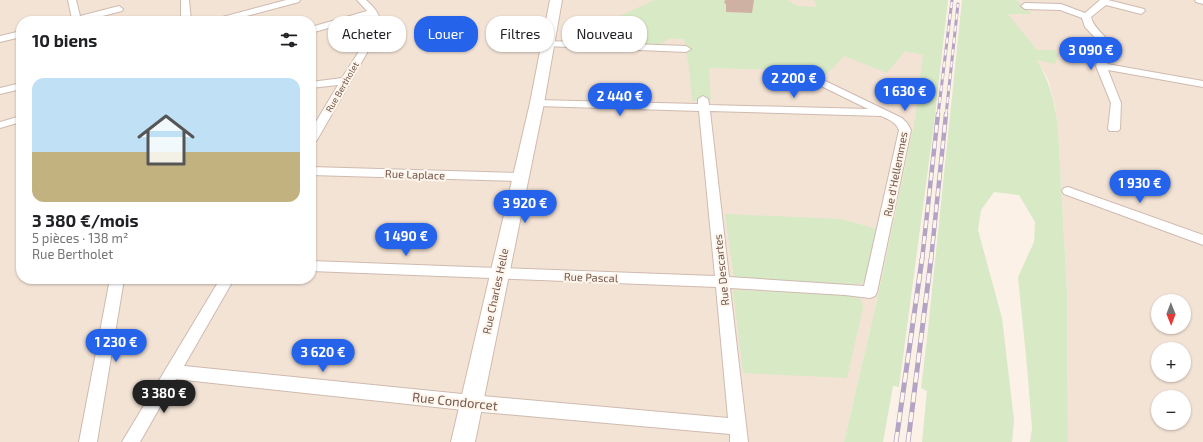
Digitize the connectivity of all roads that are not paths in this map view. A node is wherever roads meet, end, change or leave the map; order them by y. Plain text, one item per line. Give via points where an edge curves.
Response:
1 (72, 0) edge
2 (185, 0) edge
3 (296, 0) edge
4 (361, 0) edge
5 (556, 0) edge
6 (1199, 0) edge
7 (1104, 1) edge
8 (1203, 1) edge
9 (1026, 6) dead end
10 (119, 9) dead end
11 (1141, 11) dead end
12 (373, 12) junction
13 (75, 16) edge
14 (94, 16) edge
15 (186, 16) edge
16 (237, 16) edge
17 (553, 16) edge
18 (1086, 16) junction
19 (316, 29) edge
20 (16, 35) edge
21 (0, 39) edge
22 (554, 44) edge
23 (686, 49) dead end
24 (547, 52) edge
25 (1101, 66) junction
26 (345, 81) junction
27 (819, 81) dead end
28 (316, 84) edge
29 (1203, 84) edge
30 (16, 87) edge
31 (0, 91) edge
32 (537, 103) junction
33 (704, 104) junction
34 (883, 113) junction
35 (16, 120) edge
36 (0, 125) edge
37 (1114, 130) dead end
38 (316, 131) edge
39 (316, 171) edge
40 (520, 177) junction
41 (1068, 191) dead end
42 (1203, 240) edge
43 (316, 266) edge
44 (500, 273) junction
45 (722, 282) junction
46 (116, 284) edge
47 (224, 284) edge
48 (870, 292) joint
49 (172, 372) junction
50 (472, 403) junction
51 (738, 435) edge
52 (88, 442) edge
53 (131, 442) edge
54 (463, 442) edge

1 - 13 street
2 - 15 street
3 - 16 street
4 - 12 street
5 - 17 street, Rue Charles Helle
6 - 8 street
7 - 11 street
7 - 18 street
9 - 18 street via 1061,7
10 - 14 street
12 - 19 street
12 - 26 street, Rue Bertholet via 377,21 375,30
18 - 25 street via 1088,25 1107,47
20 - 21 street
22 - 23 street
24 - 32 street, Rue Charles Helle
25 - 29 street
25 - 37 street via 1116,103
26 - 28 street
26 - 38 street, Rue Bertholet
27 - 34 street, Rue d'Hellemmes
30 - 31 street
32 - 33 street
32 - 40 street, Rue Charles Helle
33 - 34 street
33 - 45 street, Rue Descartes
34 - 48 street, Rue d'Hellemmes via 898,120 905,130
35 - 36 street
39 - 40 street, Rue Laplace
40 - 44 street, Rue Charles Helle
41 - 42 street
43 - 44 street, Rue Pascal
44 - 45 street, Rue Pascal
44 - 50 street, Rue Charles Helle
45 - 48 street, Rue Pascal via 845,288
45 - 51 street, Rue Descartes
46 - 52 street
47 - 49 street
49 - 50 street, Rue Condorcet
49 - 53 street
50 - 51 street, Rue Condorcet
50 - 54 street, Rue Charles Helle

